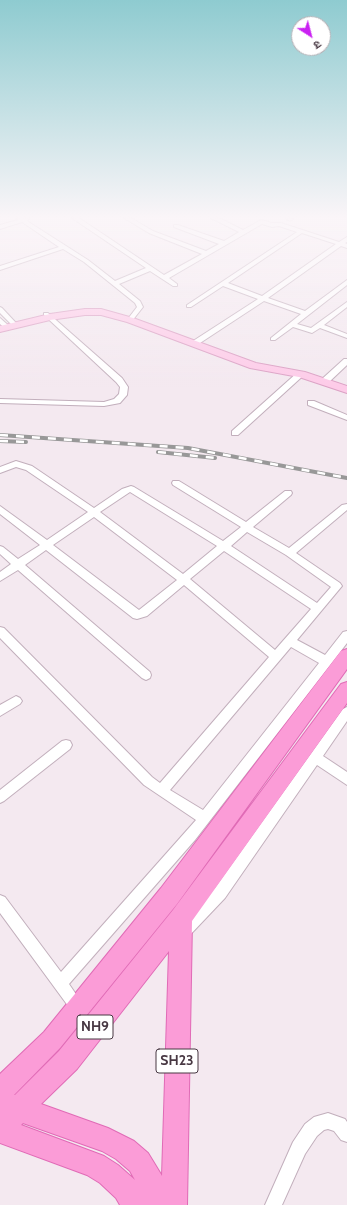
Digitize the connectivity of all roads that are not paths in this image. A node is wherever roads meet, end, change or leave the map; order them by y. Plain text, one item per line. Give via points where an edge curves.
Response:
1 (103, 274) edge
2 (137, 274) edge
3 (158, 274) edge
4 (170, 274) edge
5 (238, 274) edge
6 (297, 274) edge
7 (164, 278) junction
8 (347, 282) edge
9 (115, 283) junction
10 (224, 284) junction
11 (174, 285) dead end
12 (336, 290) junction
13 (347, 294) edge
14 (264, 298) junction
15 (347, 304) edge
16 (189, 306) dead end
17 (0, 310) edge
18 (306, 314) junction
19 (48, 316) junction
20 (132, 317) junction
21 (5, 324) edge
22 (292, 324) junction
23 (319, 325) junction
24 (347, 336) edge
25 (273, 339) dead end
26 (196, 342) junction
27 (347, 361) edge
28 (301, 374) junction
29 (328, 379) junction
30 (347, 383) edge
31 (347, 390) edge
32 (0, 401) edge
33 (311, 403) dead end
34 (347, 418) edge
35 (235, 433) dead end
36 (0, 470) edge
37 (176, 484) dead end
38 (288, 493) dead end
39 (345, 507) dead end
40 (0, 509) edge
41 (94, 512) junction
42 (247, 527) junction
43 (47, 545) junction
44 (224, 546) junction
45 (0, 549) edge
46 (289, 553) junction
47 (18, 564) junction
48 (0, 577) edge
49 (183, 579) junction
50 (317, 608) junction
51 (0, 631) edge
52 (347, 635) edge
53 (289, 641) junction
54 (275, 656) junction
55 (347, 656) edge
56 (326, 661) junction
57 (146, 675) dead end
58 (347, 689) edge
59 (16, 701) dead end
60 (0, 711) edge
61 (345, 718) edge
62 (66, 746) dead end
63 (315, 757) junction
64 (347, 779) edge
65 (161, 792) junction
66 (0, 797) edge
67 (204, 818) junction
68 (0, 902) edge
69 (180, 926) junction
70 (60, 984) junction
71 (78, 1008) junction
72 (95, 1026) junction
73 (0, 1091) edge
74 (11, 1105) edge
75 (0, 1129) edge
76 (347, 1134) edge
77 (135, 1205) edge
78 (161, 1205) edge
79 (174, 1205) edge
80 (273, 1205) edge

1 - 9 street
2 - 9 street
3 - 7 street
4 - 7 street
5 - 10 street
6 - 14 street
7 - 11 street
8 - 12 street
9 - 20 street via 140,304
10 - 14 street
10 - 16 street
12 - 13 street
12 - 18 street
14 - 18 street
14 - 26 street
15 - 23 street
17 - 21 street
18 - 22 street
19 - 20 street via 92,311
19 - 21 street
19 - 32 street via 119,380 124,387 123,395 117,401 104,404
20 - 26 street
22 - 23 street via 310,331
22 - 25 street
23 - 24 street
26 - 28 street via 254,366
26 - 29 street via 257,361 302,368
27 - 29 street
28 - 29 street
28 - 35 street
29 - 30 street
29 - 31 street
33 - 34 street
36 - 41 street via 16,464 24,466
37 - 42 street
38 - 42 street
39 - 46 street
40 - 43 street
41 - 43 street
41 - 44 street via 131,489
41 - 49 street
42 - 44 street
42 - 46 street
43 - 47 street
43 - 49 street via 137,615
44 - 49 street
44 - 50 street
45 - 47 street
46 - 50 street via 337,585
47 - 48 street
47 - 57 street
49 - 54 street
50 - 53 street
51 - 65 street
52 - 56 street
53 - 54 street
53 - 56 street
54 - 65 street
55 - 71 main road, NH9 via 184,877
56 - 67 street
58 - 69 main road, NH9 via 198,894
59 - 60 street
61 - 63 street
62 - 66 street
63 - 64 street
63 - 69 street via 220,893
65 - 67 street
67 - 70 street
68 - 70 street
69 - 72 main road, NH9
69 - 79 main road, SH23
70 - 71 street
71 - 72 street
71 - 73 main road, NH9 via 52,1040
72 - 74 main road, NH9 via 68,1060
74 - 75 main road, NH9
74 - 78 main road via 108,1140 125,1150 139,1162
75 - 77 main road via 95,1165 126,1189
76 - 80 street via 339,1125 328,1121 320,1122 311,1130

